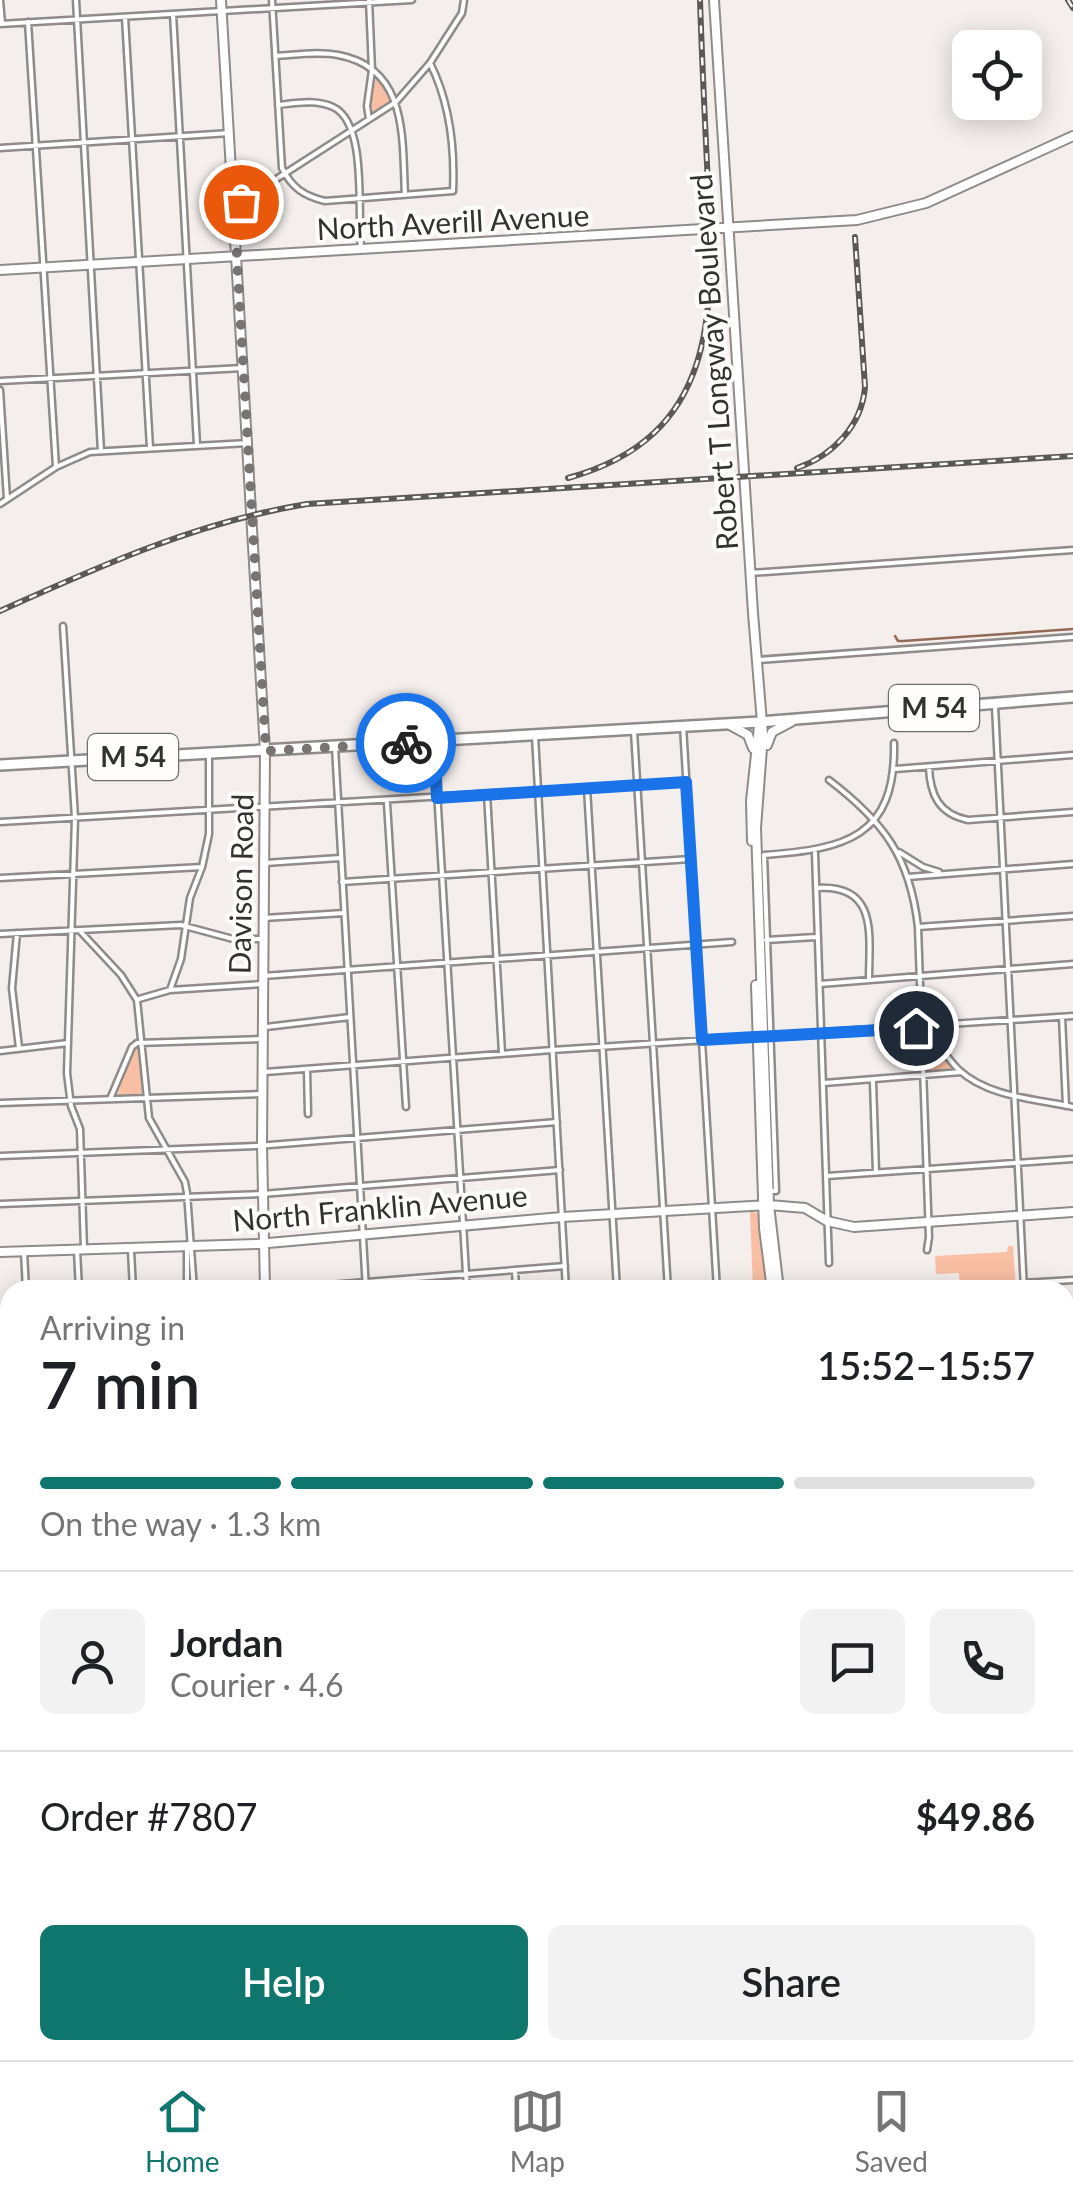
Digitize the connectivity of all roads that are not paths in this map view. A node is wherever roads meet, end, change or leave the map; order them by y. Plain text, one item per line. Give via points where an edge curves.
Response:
1 (0, 0) edge
2 (76, 0) edge
3 (222, 0) edge
4 (272, 0) edge
5 (412, 0) edge
6 (464, 0) edge
7 (714, 0) edge
8 (369, 1) edge
9 (320, 3) edge
10 (273, 8) junction
11 (222, 12) junction
12 (173, 14) junction
13 (124, 17) junction
14 (76, 20) junction
15 (28, 22) junction
16 (1, 24) edge
17 (275, 56) junction
18 (430, 62) junction
19 (372, 70) junction
20 (396, 102) junction
21 (278, 104) junction
22 (369, 120) junction
23 (354, 131) junction
24 (230, 134) junction
25 (1073, 136) edge
26 (180, 137) junction
27 (132, 140) junction
28 (84, 143) junction
29 (35, 146) junction
30 (0, 148) edge
31 (285, 174) junction
32 (405, 195) junction
33 (358, 199) junction
34 (235, 206) junction
35 (730, 229) junction
36 (361, 251) junction
37 (237, 258) junction
38 (186, 260) junction
39 (139, 263) junction
40 (90, 266) junction
41 (43, 268) junction
42 (0, 270) edge
43 (243, 368) junction
44 (193, 371) junction
45 (145, 373) junction
46 (97, 376) junction
47 (49, 378) junction
48 (0, 381) edge
49 (0, 390) edge
50 (248, 443) junction
51 (197, 445) junction
52 (150, 448) junction
53 (102, 451) junction
54 (56, 467) junction
55 (7, 499) junction
56 (0, 504) edge
57 (1073, 550) edge
58 (750, 573) junction
59 (63, 626) dead end
60 (1073, 636) edge
61 (758, 660) junction
62 (1073, 697) edge
63 (995, 703) junction
64 (796, 720) junction
65 (760, 722) junction
66 (726, 724) junction
67 (683, 725) junction
68 (634, 729) junction
69 (535, 735) junction
70 (434, 741) junction
71 (894, 743) dead end
72 (335, 747) junction
73 (266, 751) junction
74 (209, 753) junction
75 (763, 754) junction
76 (1073, 755) edge
77 (71, 760) junction
78 (997, 761) junction
79 (0, 765) edge
80 (929, 767) junction
81 (755, 768) junction
82 (895, 769) junction
83 (829, 780) dead end
84 (686, 782) junction
85 (637, 785) junction
86 (587, 788) junction
87 (537, 791) junction
88 (487, 794) junction
89 (437, 798) junction
90 (387, 801) junction
91 (337, 804) junction
92 (265, 808) junction
93 (208, 811) junction
94 (1073, 812) edge
95 (75, 818) junction
96 (876, 818) junction
97 (1000, 818) junction
98 (0, 822) edge
99 (754, 833) junction
100 (815, 851) junction
101 (898, 852) junction
102 (340, 858) junction
103 (691, 859) junction
104 (264, 863) junction
105 (642, 863) junction
106 (1073, 864) edge
107 (592, 866) junction
108 (202, 867) junction
109 (542, 869) junction
110 (1002, 870) junction
111 (492, 873) junction
112 (75, 874) junction
113 (944, 874) junction
114 (442, 876) junction
115 (908, 877) junction
116 (0, 878) edge
117 (392, 879) junction
118 (341, 882) junction
119 (817, 888) junction
120 (344, 913) junction
121 (1073, 916) edge
122 (264, 918) junction
123 (1004, 922) junction
124 (185, 926) junction
125 (918, 928) junction
126 (70, 930) junction
127 (80, 931) junction
128 (16, 932) junction
129 (0, 934) edge
130 (818, 937) junction
131 (264, 940) junction
132 (766, 940) junction
133 (732, 942) dead end
134 (697, 944) junction
135 (647, 947) junction
136 (596, 950) junction
137 (546, 954) junction
138 (496, 957) junction
139 (446, 962) junction
140 (1073, 964) edge
141 (397, 965) junction
142 (347, 969) junction
143 (1006, 970) junction
144 (920, 977) junction
145 (263, 980) junction
146 (870, 980) junction
147 (820, 984) junction
148 (170, 990) junction
149 (137, 1000) junction
150 (1073, 1016) edge
151 (350, 1017) junction
152 (1062, 1017) junction
153 (1009, 1022) junction
154 (262, 1027) junction
155 (922, 1028) junction
156 (822, 1033) junction
157 (764, 1036) junction
158 (262, 1039) junction
159 (702, 1040) junction
160 (142, 1043) junction
161 (653, 1043) junction
162 (68, 1044) junction
163 (602, 1046) junction
164 (19, 1048) junction
165 (552, 1050) junction
166 (0, 1051) edge
167 (502, 1053) junction
168 (452, 1057) junction
169 (403, 1061) junction
170 (352, 1066) junction
171 (1073, 1066) edge
172 (1064, 1067) junction
173 (307, 1069) junction
174 (262, 1072) junction
175 (961, 1072) junction
176 (923, 1076) junction
177 (873, 1080) junction
178 (824, 1082) junction
179 (262, 1094) junction
180 (1012, 1094) junction
181 (146, 1098) junction
182 (110, 1099) junction
183 (70, 1101) junction
184 (0, 1103) edge
185 (1066, 1106) junction
186 (406, 1107) dead end
187 (1073, 1108) edge
188 (308, 1114) dead end
189 (557, 1122) junction
190 (457, 1129) junction
191 (357, 1138) junction
192 (262, 1145) junction
193 (166, 1149) junction
194 (82, 1153) junction
195 (0, 1156) edge
196 (1073, 1158) edge
197 (1016, 1162) junction
198 (926, 1169) junction
199 (560, 1170) junction
200 (876, 1172) junction
201 (826, 1176) junction
202 (460, 1177) junction
203 (360, 1186) junction
204 (262, 1194) junction
205 (187, 1197) junction
206 (83, 1201) junction
207 (0, 1204) edge
208 (766, 1205) junction
209 (712, 1208) junction
210 (663, 1211) junction
211 (1073, 1212) edge
212 (612, 1214) junction
213 (1018, 1216) junction
214 (562, 1217) junction
215 (828, 1221) junction
216 (929, 1223) junction
217 (463, 1226) junction
218 (363, 1233) junction
219 (262, 1242) junction
220 (190, 1246) junction
221 (131, 1248) junction
222 (81, 1250) junction
223 (927, 1250) dead end
224 (24, 1251) junction
225 (0, 1252) edge
226 (830, 1263) dead end
227 (565, 1266) junction
228 (515, 1270) junction
229 (466, 1274) junction
230 (416, 1278) joint
231 (25, 1280) edge
232 (80, 1280) edge
233 (133, 1280) edge
234 (190, 1280) edge
235 (265, 1280) edge
236 (366, 1280) edge
237 (391, 1280) edge
238 (466, 1280) edge
239 (516, 1280) edge
240 (566, 1280) edge
241 (616, 1280) edge
242 (667, 1280) edge
243 (717, 1280) edge
244 (775, 1280) edge
245 (1023, 1280) edge

1 - 16 street
2 - 14 street
3 - 11 street, Davison Road
4 - 10 street
5 - 8 street
6 - 18 street
7 - 35 street, Robert T Longway Boulevard
8 - 9 street
8 - 19 street
9 - 10 street
10 - 11 street
10 - 17 street
11 - 12 street
11 - 24 street, Davison Road
12 - 13 street
12 - 26 street
13 - 14 street
13 - 27 street
14 - 15 street
14 - 28 street
15 - 16 street
15 - 29 street
17 - 19 street via 335,54
17 - 21 street
18 - 20 street
18 - 32 street via 450,114 453,191
19 - 20 street
19 - 22 street
20 - 22 street
20 - 32 street
21 - 23 street via 330,105
21 - 31 street
22 - 23 street
23 - 31 street
23 - 33 street
24 - 26 street
24 - 34 street, Davison Road
25 - 35 street, North Averill Avenue via 898,212
26 - 27 street
26 - 38 street
27 - 28 street
27 - 39 street
28 - 29 street
28 - 40 street
29 - 30 street
29 - 41 street
31 - 33 street via 309,197
31 - 34 street
32 - 33 street
33 - 36 street
34 - 37 street, Davison Road
35 - 36 street, North Averill Avenue
35 - 58 street, Robert T Longway Boulevard
36 - 37 street, North Averill Avenue
37 - 38 street, North Averill Avenue
37 - 43 street, Davison Road
38 - 39 street, North Averill Avenue
38 - 44 street
39 - 40 street, North Averill Avenue
39 - 45 street
40 - 41 street, North Averill Avenue
40 - 46 street
41 - 42 street, North Averill Avenue
41 - 47 street
43 - 44 street
43 - 50 street, Davison Road
44 - 45 street
44 - 51 street
45 - 46 street
45 - 52 street
46 - 47 street
46 - 53 street
47 - 48 street
47 - 54 street
49 - 55 street
50 - 51 street
50 - 73 street, Davison Road
51 - 52 street
52 - 53 street
53 - 54 street
54 - 55 street
55 - 56 street
57 - 58 street
58 - 61 street, Robert T Longway Boulevard
59 - 77 street
60 - 61 street
61 - 65 street, Robert T Longway Boulevard
62 - 63 main road, M 54
63 - 64 main road, M 54
63 - 78 street
64 - 65 main road, M 54
64 - 75 street via 772,732
65 - 66 main road, M 54
65 - 75 street, Robert T Longway Boulevard
65 - 81 street, Robert T Longway Boulevard
66 - 67 main road, M 54
66 - 81 street via 750,738
67 - 68 main road, M 54
67 - 84 street
68 - 69 main road, M 54
68 - 85 street
69 - 70 main road, M 54
69 - 87 street
70 - 72 main road, M 54
70 - 89 street
71 - 82 street
72 - 73 main road, M 54
72 - 91 street
73 - 74 main road, M 54
73 - 92 street, Davison Road
74 - 77 main road, M 54
74 - 93 street
75 - 99 street, Robert T Longway Boulevard
76 - 78 street
77 - 79 main road, M 54
77 - 95 street
78 - 80 street
78 - 97 street
80 - 82 street
80 - 97 street via 931,788 944,810 968,820
81 - 99 street, Robert T Longway Boulevard
82 - 96 street
83 - 96 street
84 - 85 street
84 - 103 street
85 - 86 street
85 - 105 street
86 - 87 street
86 - 107 street
87 - 88 street
87 - 109 street
88 - 89 street
88 - 111 street
89 - 90 street
89 - 114 street
90 - 91 street
90 - 117 street
91 - 92 street
91 - 102 street
92 - 93 street
92 - 104 street, Davison Road
93 - 95 street
93 - 108 street
94 - 97 street
95 - 98 street
95 - 112 street
96 - 100 street via 850,840
96 - 101 street
97 - 110 street
99 - 157 street, Robert T Longway Boulevard
100 - 119 street
100 - 132 street via 764,856
101 - 113 street
101 - 115 street
102 - 104 street
102 - 118 street
103 - 105 street
103 - 134 street
104 - 122 street, Davison Road
105 - 107 street
105 - 135 street
106 - 110 street
107 - 109 street
107 - 136 street
108 - 112 street
108 - 124 street
109 - 111 street
109 - 137 street
110 - 113 street
110 - 123 street
111 - 114 street
111 - 138 street
112 - 116 street
112 - 126 street
113 - 115 street
114 - 117 street
114 - 139 street
115 - 125 street
117 - 118 street
117 - 141 street
118 - 120 street
119 - 130 street
119 - 146 street via 838,888 861,902
120 - 122 street
120 - 142 street
121 - 123 street
122 - 131 street, Davison Road
123 - 125 street
123 - 143 street
124 - 127 street
124 - 131 street
124 - 148 street
125 - 144 street
126 - 127 street
126 - 128 street
126 - 162 street
127 - 149 street
128 - 129 street
128 - 164 street via 12,988
130 - 132 street
130 - 147 street
131 - 145 street, Davison Road
132 - 157 street
133 - 134 street
134 - 135 street
134 - 159 street
135 - 136 street
135 - 161 street
136 - 137 street
136 - 163 street
137 - 138 street
137 - 165 street
138 - 139 street
138 - 167 street
139 - 141 street
139 - 168 street
140 - 143 street
141 - 142 street
141 - 169 street
142 - 145 street
142 - 151 street
143 - 144 street
143 - 153 street
144 - 146 street
144 - 155 street
145 - 148 street
145 - 154 street, Davison Road
146 - 147 street
147 - 156 street
148 - 149 street
149 - 160 street
150 - 152 street
151 - 154 street
151 - 170 street
152 - 153 street
152 - 172 street
153 - 155 street
153 - 180 street
154 - 158 street, Davison Road
155 - 156 street
155 - 175 street
155 - 176 street
156 - 157 street
156 - 178 street
157 - 159 street
157 - 208 street, Robert T Longway Boulevard
157 - 208 street, Robert T Longway Boulevard
158 - 160 street
158 - 174 street, Davison Road
159 - 161 street
159 - 209 street
160 - 181 street
160 - 182 street via 132,1047
161 - 163 street
161 - 210 street
162 - 164 street
162 - 183 street
163 - 165 street
163 - 212 street
164 - 166 street
165 - 167 street
165 - 189 street
167 - 168 street
168 - 169 street
168 - 190 street
169 - 170 street
169 - 186 street
170 - 173 street
170 - 191 street
171 - 172 street
172 - 185 street
173 - 174 street
173 - 188 street
174 - 179 street, Davison Road
175 - 176 street
175 - 180 street
176 - 177 street
176 - 198 street
177 - 178 street
177 - 200 street
178 - 201 street
179 - 181 street
179 - 192 street, Davison Road
180 - 185 street
180 - 197 street
181 - 182 street
181 - 193 street via 150,1123
182 - 183 street
183 - 184 street
183 - 194 street
185 - 187 street
189 - 190 street
189 - 199 street
190 - 191 street
190 - 202 street
191 - 192 street
191 - 203 street
192 - 193 street
192 - 204 street, Davison Road
193 - 194 street
193 - 205 street
194 - 195 street
194 - 206 street
196 - 197 street
197 - 198 street
197 - 213 street
198 - 200 street
198 - 216 street
199 - 202 street
199 - 214 street
200 - 201 street
201 - 215 street
202 - 203 street
202 - 217 street
203 - 204 street
203 - 218 street
204 - 205 street
204 - 219 street, Davison Road
205 - 206 street
205 - 220 street
206 - 207 street
206 - 222 street
208 - 209 street, North Franklin Avenue
208 - 215 street, North Franklin Avenue via 805,1208
208 - 244 street, Robert T Longway Boulevard
209 - 210 street, North Franklin Avenue
209 - 243 street
210 - 212 street, North Franklin Avenue
210 - 242 street
211 - 213 street, North Franklin Avenue
212 - 214 street, North Franklin Avenue
212 - 241 street
213 - 216 street, North Franklin Avenue
213 - 245 street
214 - 217 street, North Franklin Avenue
214 - 227 street
215 - 216 street, North Franklin Avenue via 854,1227
215 - 226 street
216 - 223 street
217 - 218 street, North Franklin Avenue
217 - 229 street
218 - 219 street, North Franklin Avenue
218 - 236 street
219 - 220 street, North Franklin Avenue
219 - 235 street, Davison Road
220 - 221 street, North Franklin Avenue
220 - 234 street
221 - 222 street, North Franklin Avenue
221 - 233 street
222 - 224 street, North Franklin Avenue
222 - 232 street
224 - 225 street, North Franklin Avenue
224 - 231 street
227 - 228 street
227 - 240 street
228 - 229 street
228 - 239 street
229 - 230 street
229 - 238 street
230 - 237 street

